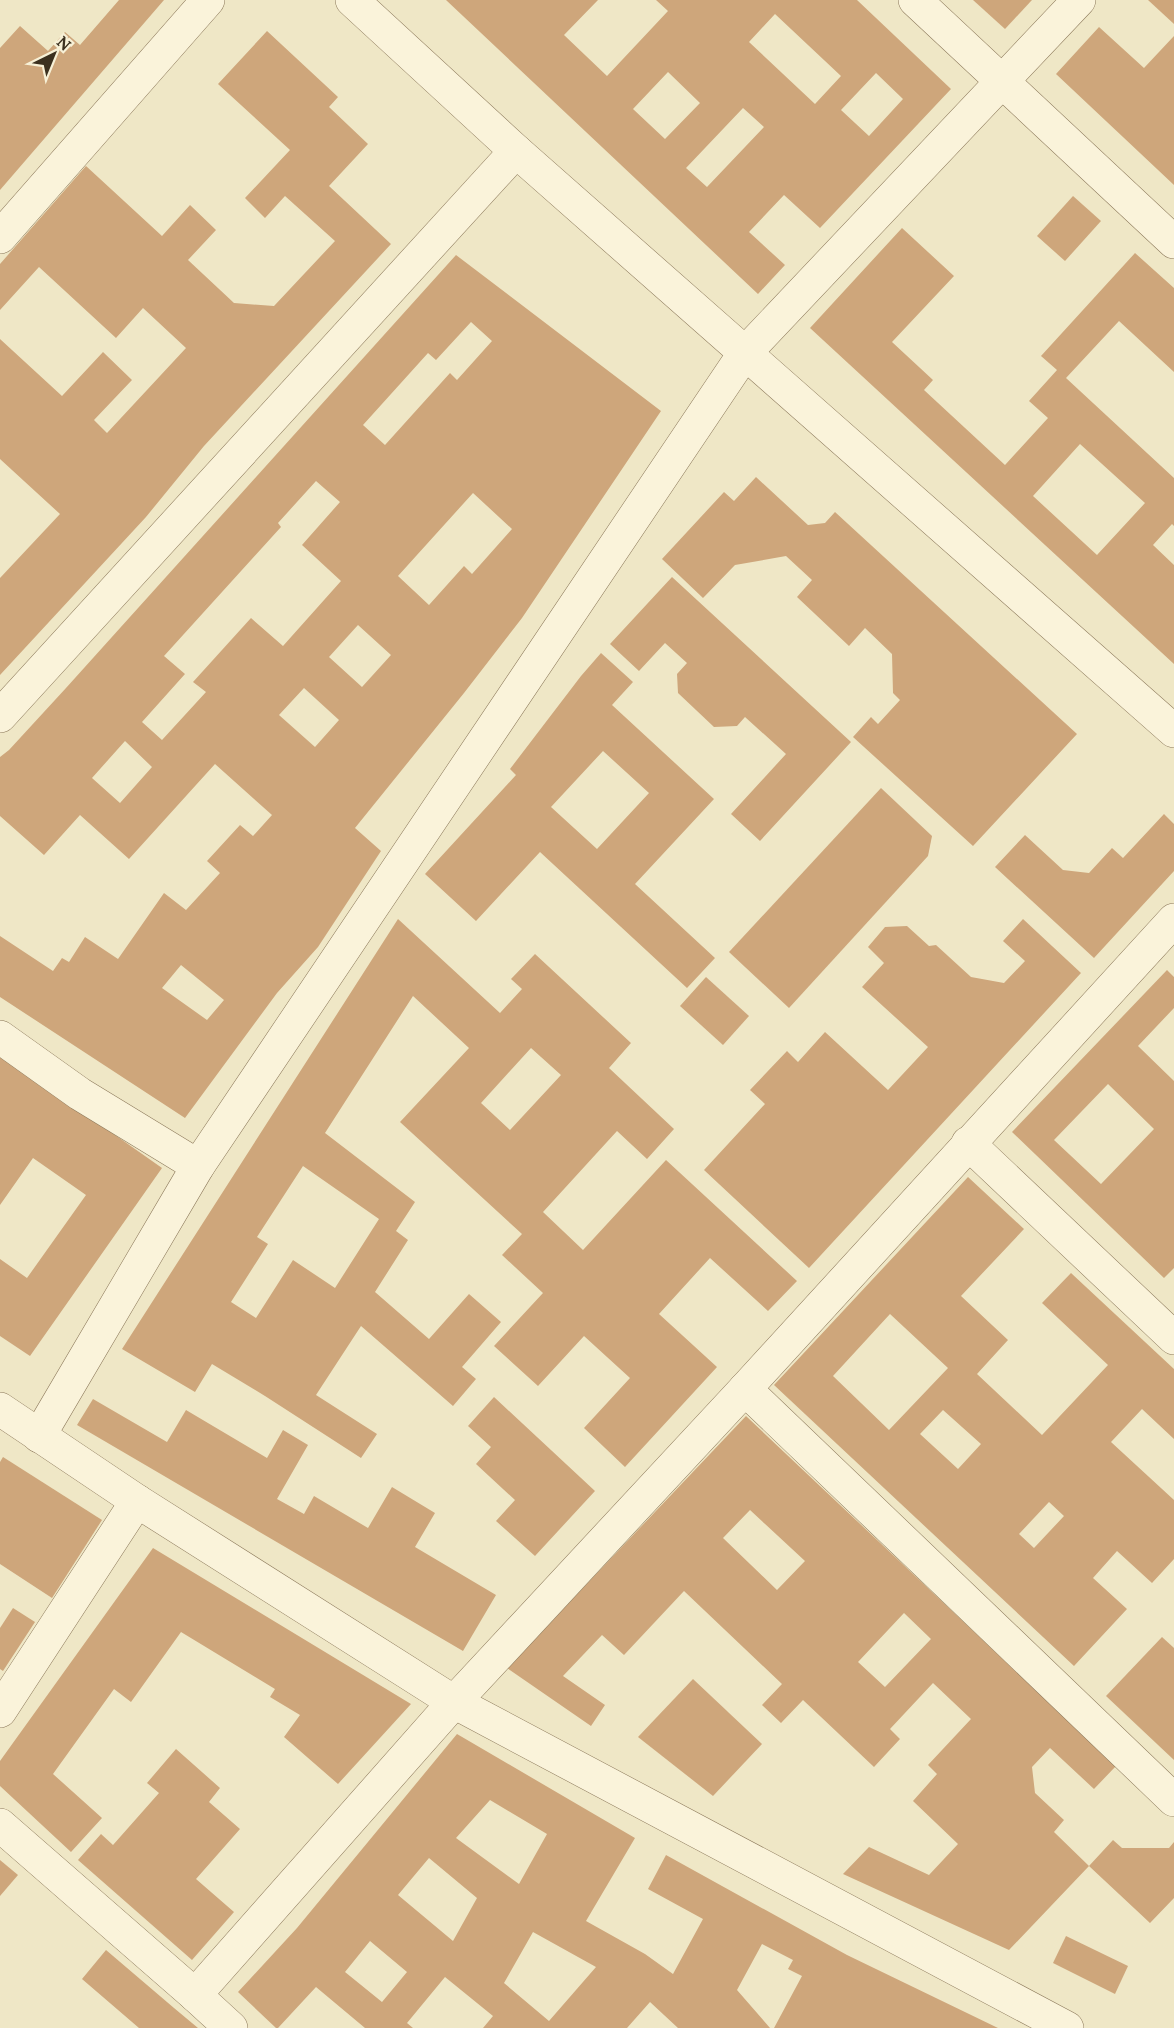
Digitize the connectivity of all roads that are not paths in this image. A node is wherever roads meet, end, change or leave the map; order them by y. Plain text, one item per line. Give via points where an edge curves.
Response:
1 (208, 0) edge
2 (352, 0) edge
3 (915, 0) edge
4 (1079, 0) edge
5 (1001, 81) junction
6 (516, 151) junction
7 (0, 237) edge
8 (1174, 242) edge
9 (744, 354) junction
10 (0, 716) edge
11 (1174, 731) edge
12 (1170, 934) edge
13 (0, 1037) edge
14 (968, 1143) junction
15 (198, 1166) junction
16 (1174, 1338) edge
17 (745, 1389) junction
18 (0, 1409) edge
19 (39, 1436) junction
20 (137, 1501) junction
21 (454, 1702) junction
22 (0, 1711) edge
23 (1174, 1800) edge
24 (0, 1825) edge
25 (195, 1995) junction
26 (231, 2028) edge
27 (1066, 2028) edge

1 - 7 street
2 - 6 street
3 - 5 street
4 - 5 street
5 - 8 street
5 - 9 street
6 - 9 street
6 - 10 street
9 - 11 street
9 - 15 street
12 - 14 street
13 - 15 street via 80,1094
14 - 16 street
14 - 17 street
15 - 19 street
17 - 21 street
17 - 23 street
18 - 19 street
19 - 20 street
20 - 21 street
20 - 22 street
21 - 25 street
21 - 27 street
24 - 25 street
25 - 26 street

